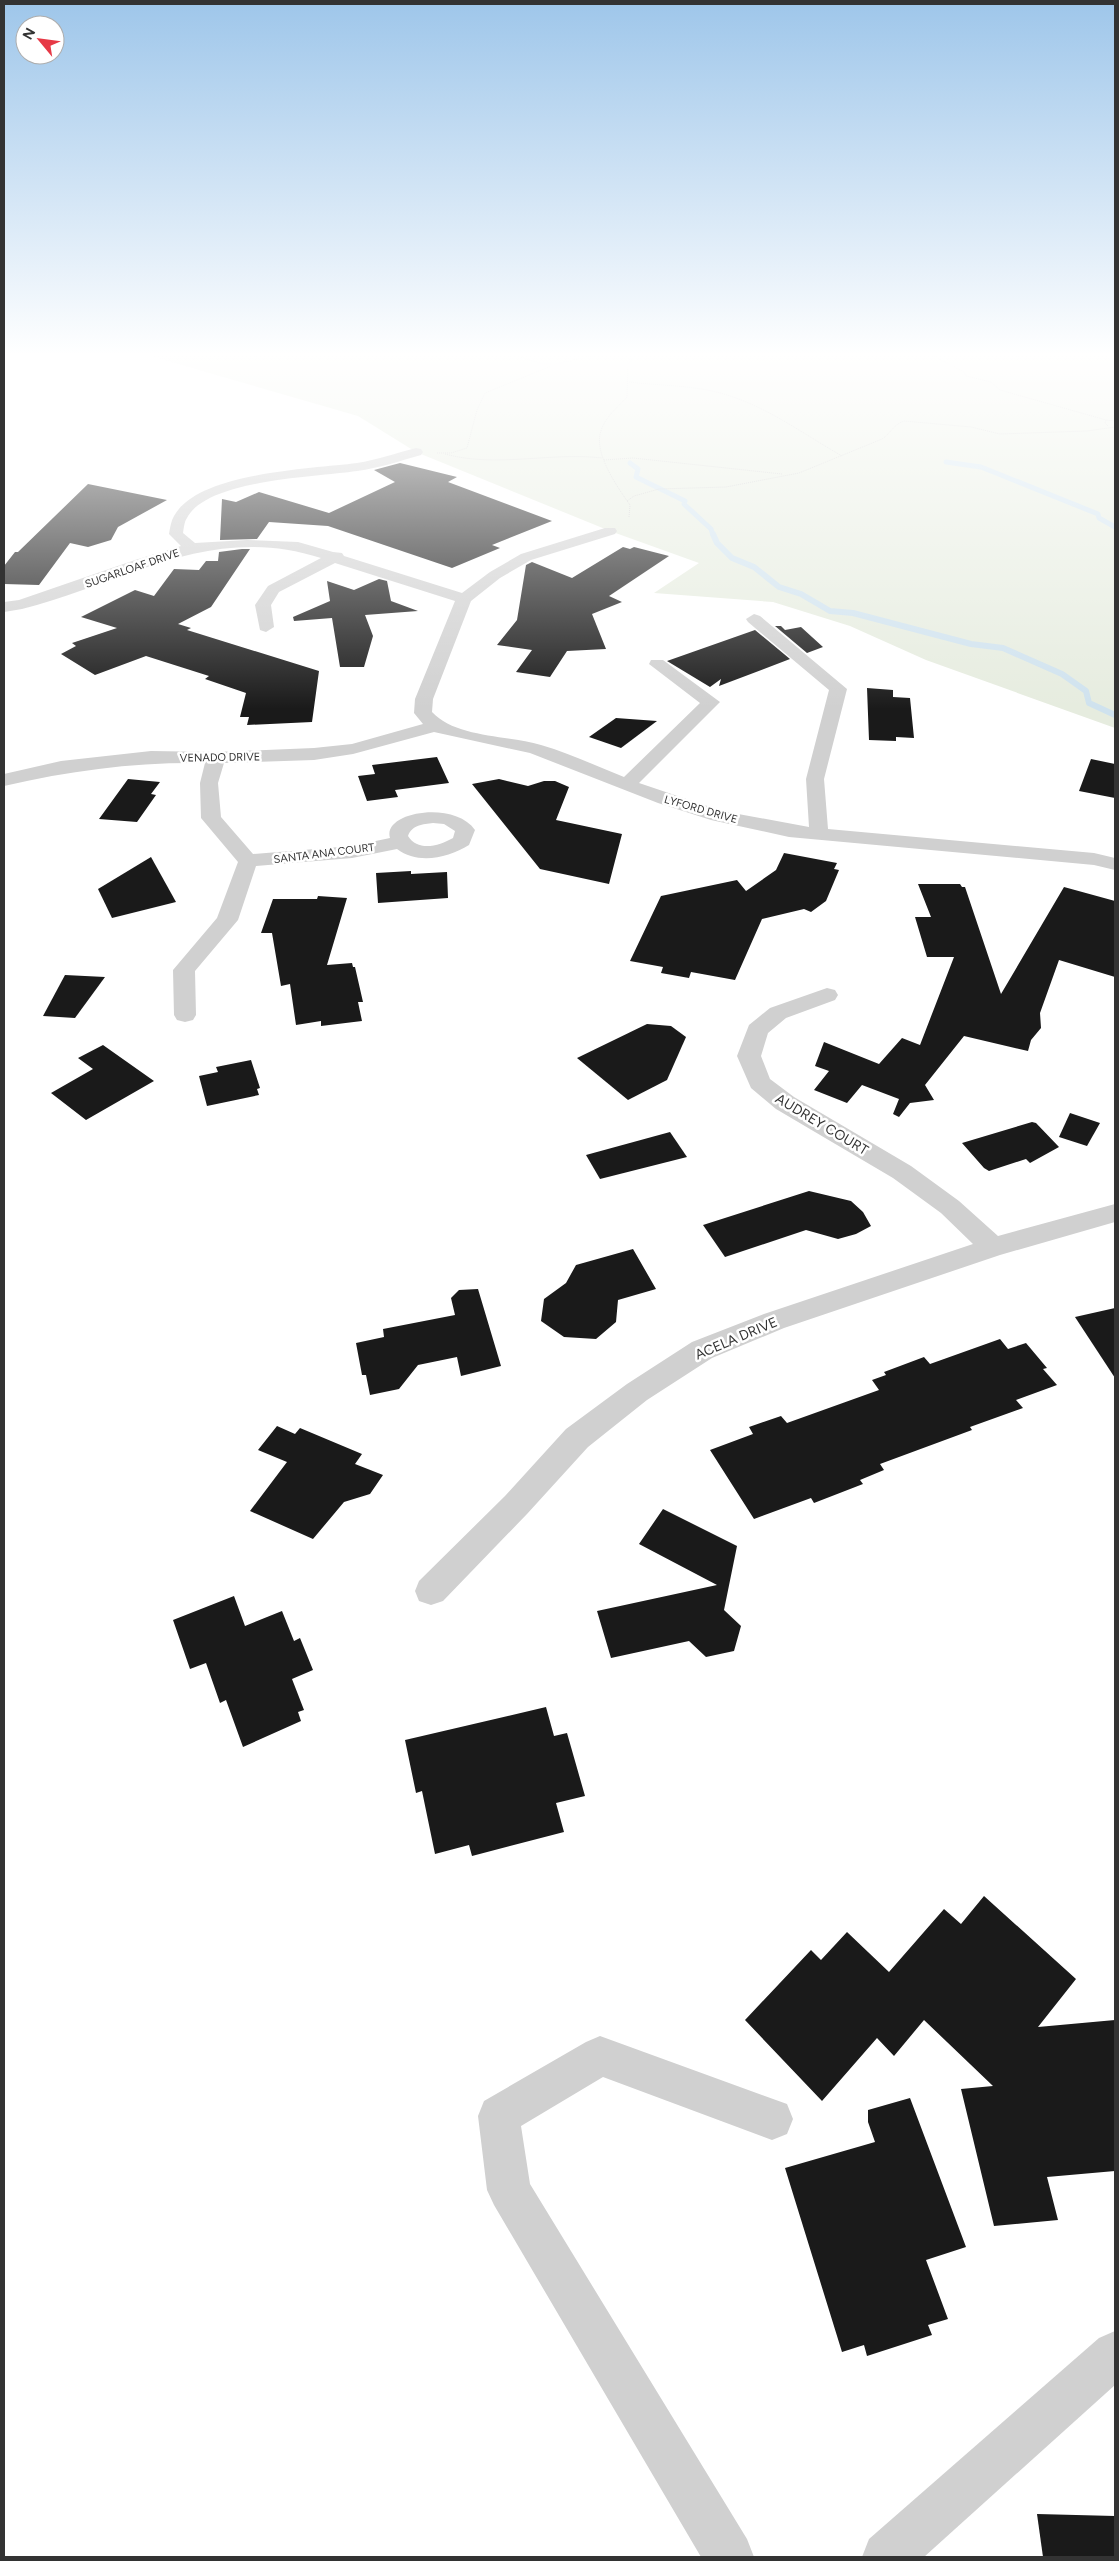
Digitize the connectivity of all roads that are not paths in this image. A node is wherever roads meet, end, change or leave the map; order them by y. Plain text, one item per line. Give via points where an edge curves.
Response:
1 (331, 471) edge
2 (610, 531) road end
3 (192, 548) junction
4 (337, 556) junction
5 (464, 599) junction
6 (4, 607) edge
7 (754, 619) dead end
8 (266, 627) dead end
9 (657, 664) dead end
10 (435, 726) junction
11 (216, 758) junction
12 (4, 780) edge
13 (627, 784) junction
14 (819, 834) junction
15 (401, 842) dead end
16 (248, 861) junction
17 (1115, 864) edge
18 (827, 994) dead end
19 (185, 1015) dead end
20 (1115, 1213) edge
21 (993, 1247) junction
22 (431, 1591) dead end
23 (772, 2119) dead end
24 (1115, 2354) edge
25 (729, 2557) edge
26 (887, 2557) edge

1 - 3 street via 256,480 221,489 196,502 180,516 176,534
2 - 5 street via 526,557
3 - 4 street, SUGARLOAF DRIVE via 247,544 298,546
3 - 6 street, SUGARLOAF DRIVE via 31,602
4 - 5 street, SUGARLOAF DRIVE
4 - 8 street via 273,589 263,605
5 - 10 street via 424,699 423,713
7 - 14 street via 838,689 814,779
9 - 13 street via 711,702
10 - 11 street, VENADO DRIVE via 353,750
10 - 13 street, LYFORD DRIVE via 535,749
11 - 12 street, VENADO DRIVE via 151,757 61,767
11 - 16 street via 209,783 211,818
13 - 14 street, LYFORD DRIVE via 718,816
14 - 17 street, LYFORD DRIVE via 1094,859
15 - 16 street, SANTA ANA COURT via 352,852
16 - 19 street via 227,920 184,970
18 - 21 street, AUDREY COURT via 778,1012 758,1030 749,1056 760,1083 785,1103 902,1172 950,1207
20 - 21 street, ACELA DRIVE
21 - 22 street, ACELA DRIVE via 774,1321 702,1350 636,1392 577,1438
23 - 25 street via 600,2056 499,2116 509,2190
24 - 26 street

